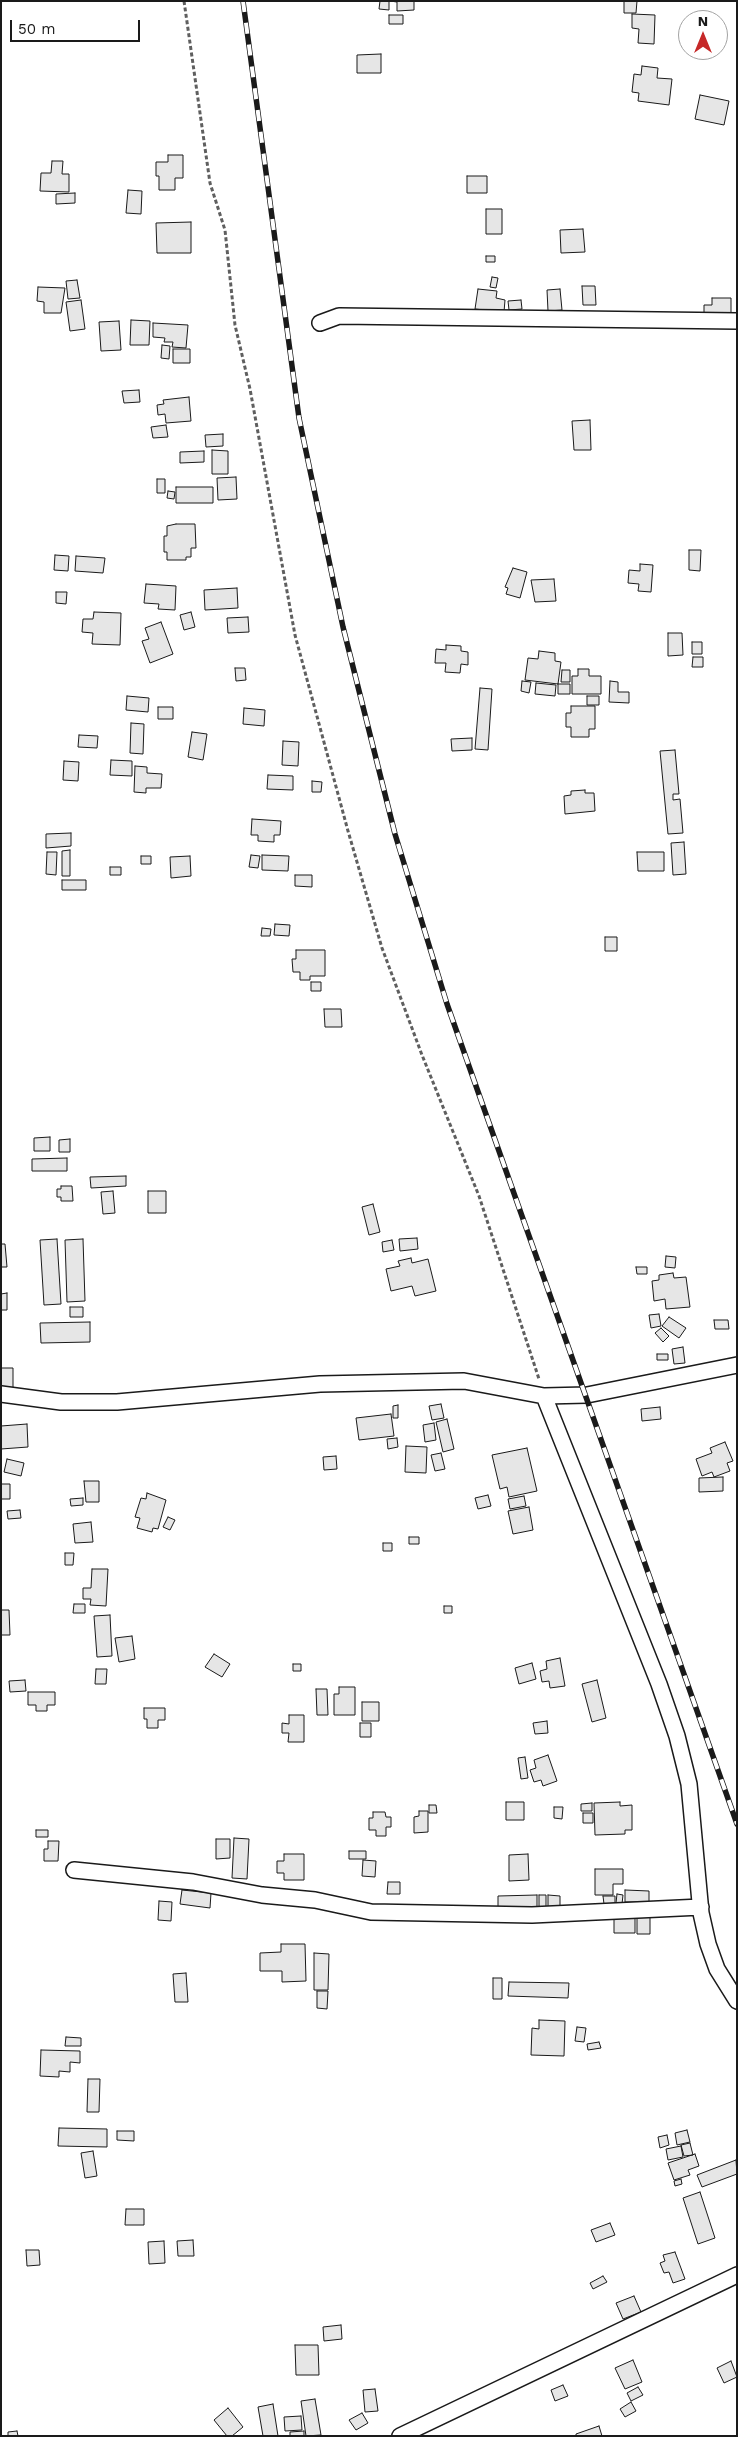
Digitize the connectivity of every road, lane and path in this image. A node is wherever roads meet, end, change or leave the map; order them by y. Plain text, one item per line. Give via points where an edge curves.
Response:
1 (184, 1) edge
2 (737, 321) edge
3 (320, 324) dead end
4 (737, 1366) edge
5 (1, 1394) edge
6 (544, 1396) junction
7 (74, 1870) dead end
8 (701, 1907) junction
9 (737, 2001) edge
10 (737, 2275) edge
11 (400, 2436) edge

1 - 6 path via 210,183 225,230 235,325 250,389 295,635 382,948 479,1196
2 - 3 street via 339,316
4 - 6 street via 587,1395
5 - 6 street via 61,1402 117,1402 320,1384 464,1381
6 - 8 street via 677,1736 689,1784
7 - 8 street via 193,1882 262,1895 315,1900 371,1912 532,1915
8 - 9 street via 708,1944 717,1968
10 - 11 street

